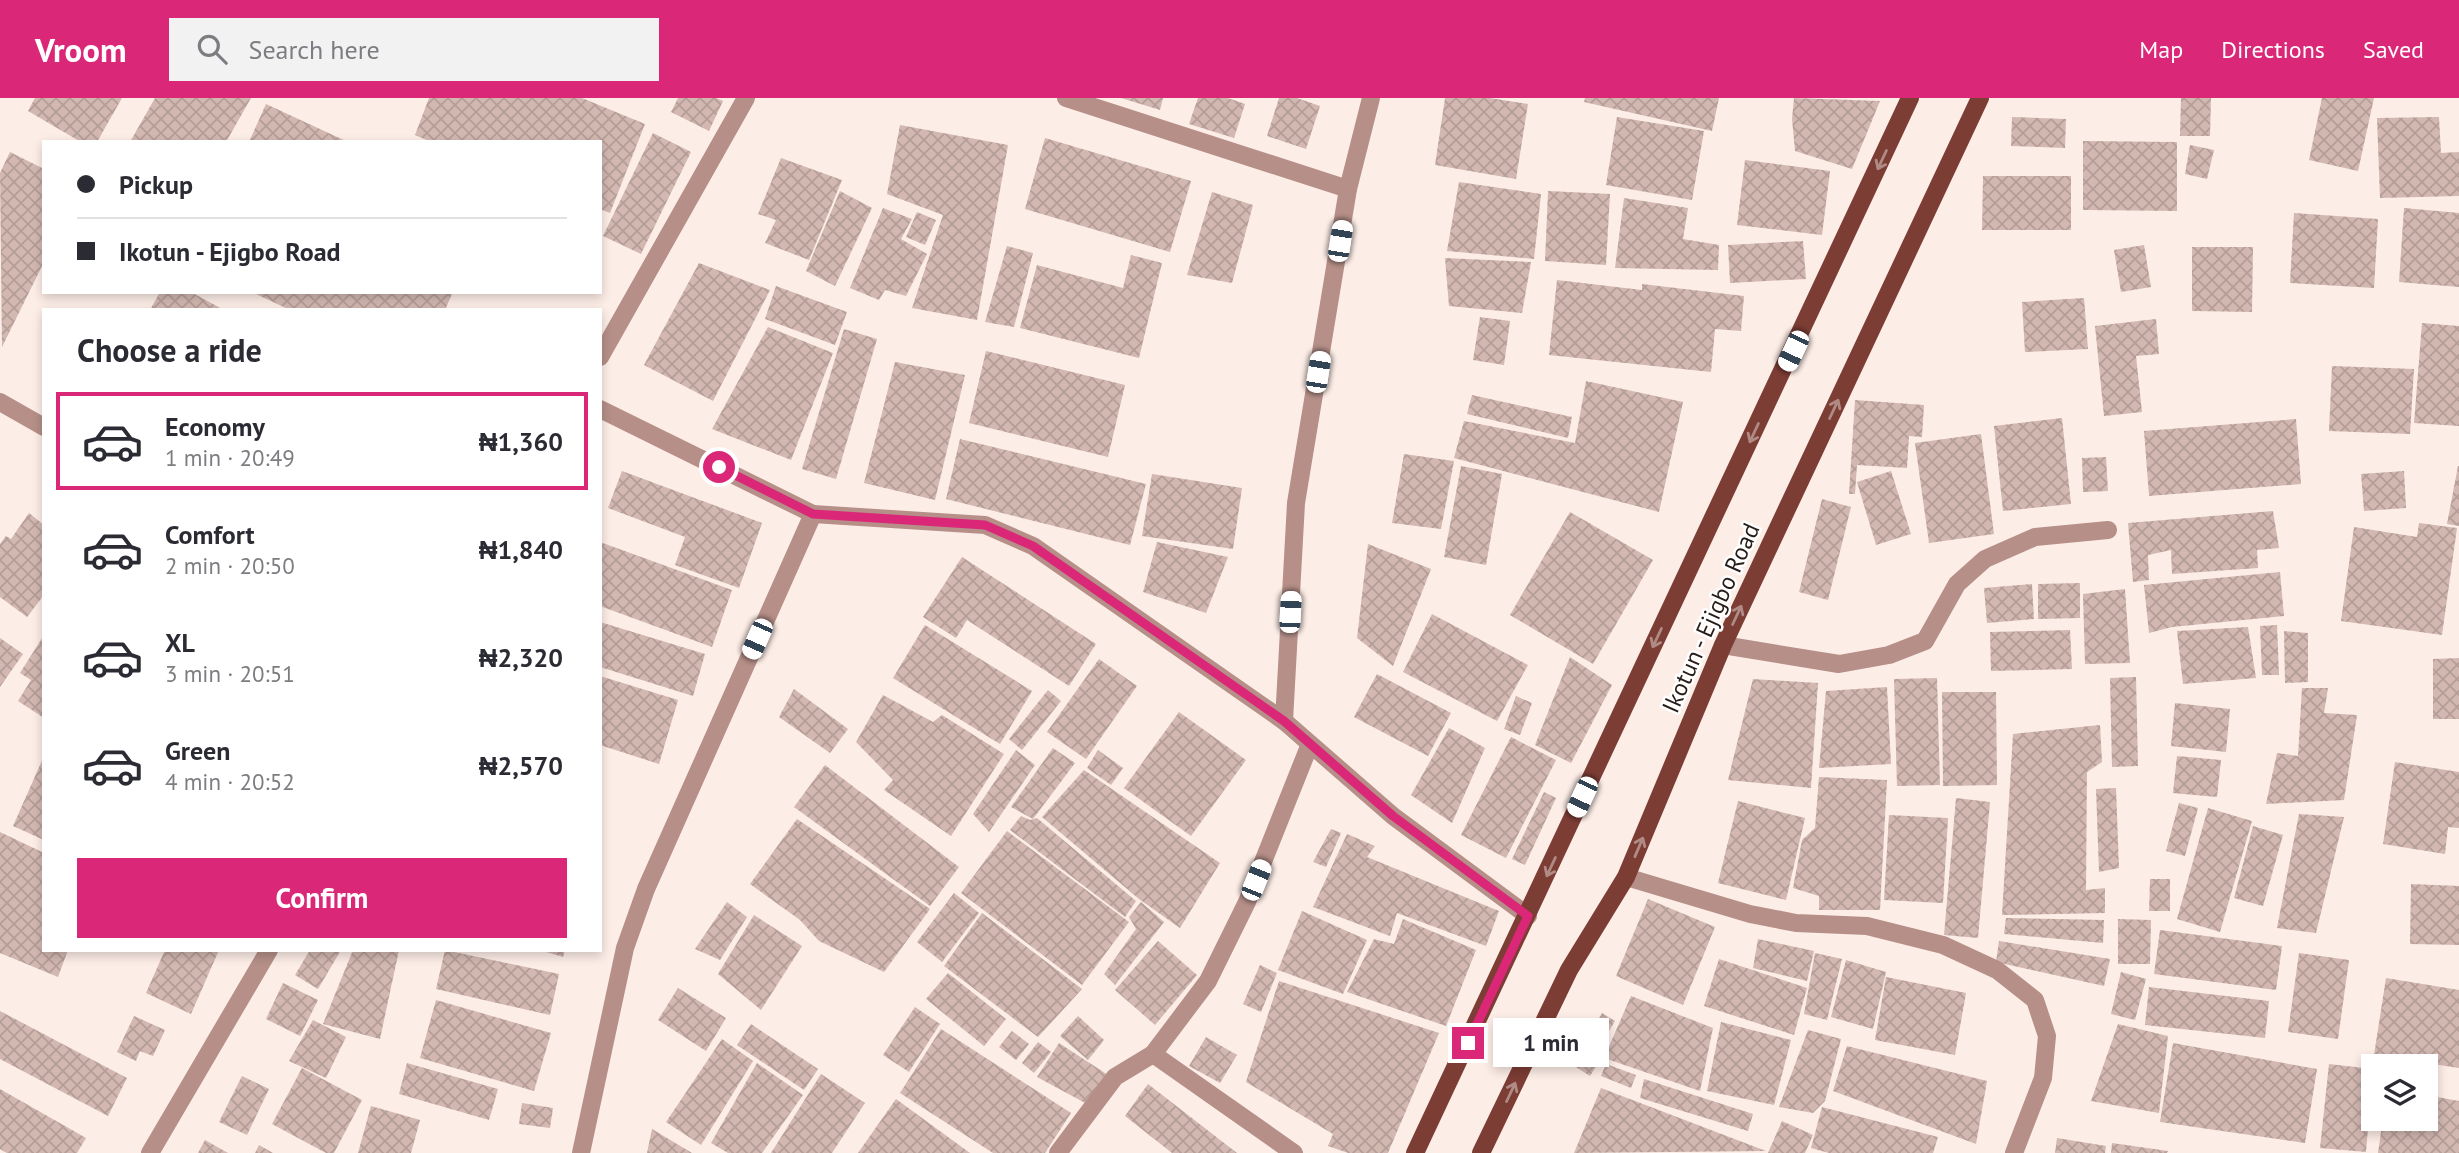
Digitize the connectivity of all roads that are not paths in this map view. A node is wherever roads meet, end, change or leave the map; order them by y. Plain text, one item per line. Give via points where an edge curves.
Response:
1 (746, 98) edge
2 (1066, 98) edge
3 (1371, 98) edge
4 (1910, 98) edge
5 (1980, 98) edge
6 (1348, 189) junction
7 (602, 353) edge
8 (0, 402) edge
9 (602, 410) edge
10 (42, 426) edge
11 (813, 514) junction
12 (2108, 530) dead end
13 (1723, 645) junction
14 (1284, 721) junction
15 (1310, 744) junction
16 (1626, 877) junction
17 (1528, 916) junction
18 (268, 952) edge
19 (1153, 1054) junction
20 (150, 1153) edge
21 (581, 1153) edge
22 (1058, 1153) edge
23 (1294, 1153) edge
24 (1415, 1153) edge
25 (1481, 1153) edge
26 (2014, 1153) edge

1 - 7 street
2 - 6 street
3 - 6 street
4 -> 17 main road, Ikotun - Ejigbo Road
13 -> 5 main road, Ikotun - Ejigbo Road
6 - 14 street via 1296,503
8 - 10 street
9 - 11 street
11 - 14 street via 985,525 1021,541
11 - 21 street via 646,889 625,948
12 - 13 street via 2035,537 1985,559 1957,584 1925,641 1889,655 1839,664
16 -> 13 main road, Ikotun - Ejigbo Road
14 - 15 street
15 - 17 street via 1393,816
15 - 19 street via 1247,902 1208,981
25 -> 16 main road, Ikotun - Ejigbo Road via 1569,970
16 - 26 street via 1750,914 1796,923 1867,926 1943,945 1997,970 2035,1000 2047,1036 2043,1078
17 - 24 main road, Ikotun - Ejigbo Road
18 - 20 street
19 - 22 street via 1115,1077
19 - 23 street

